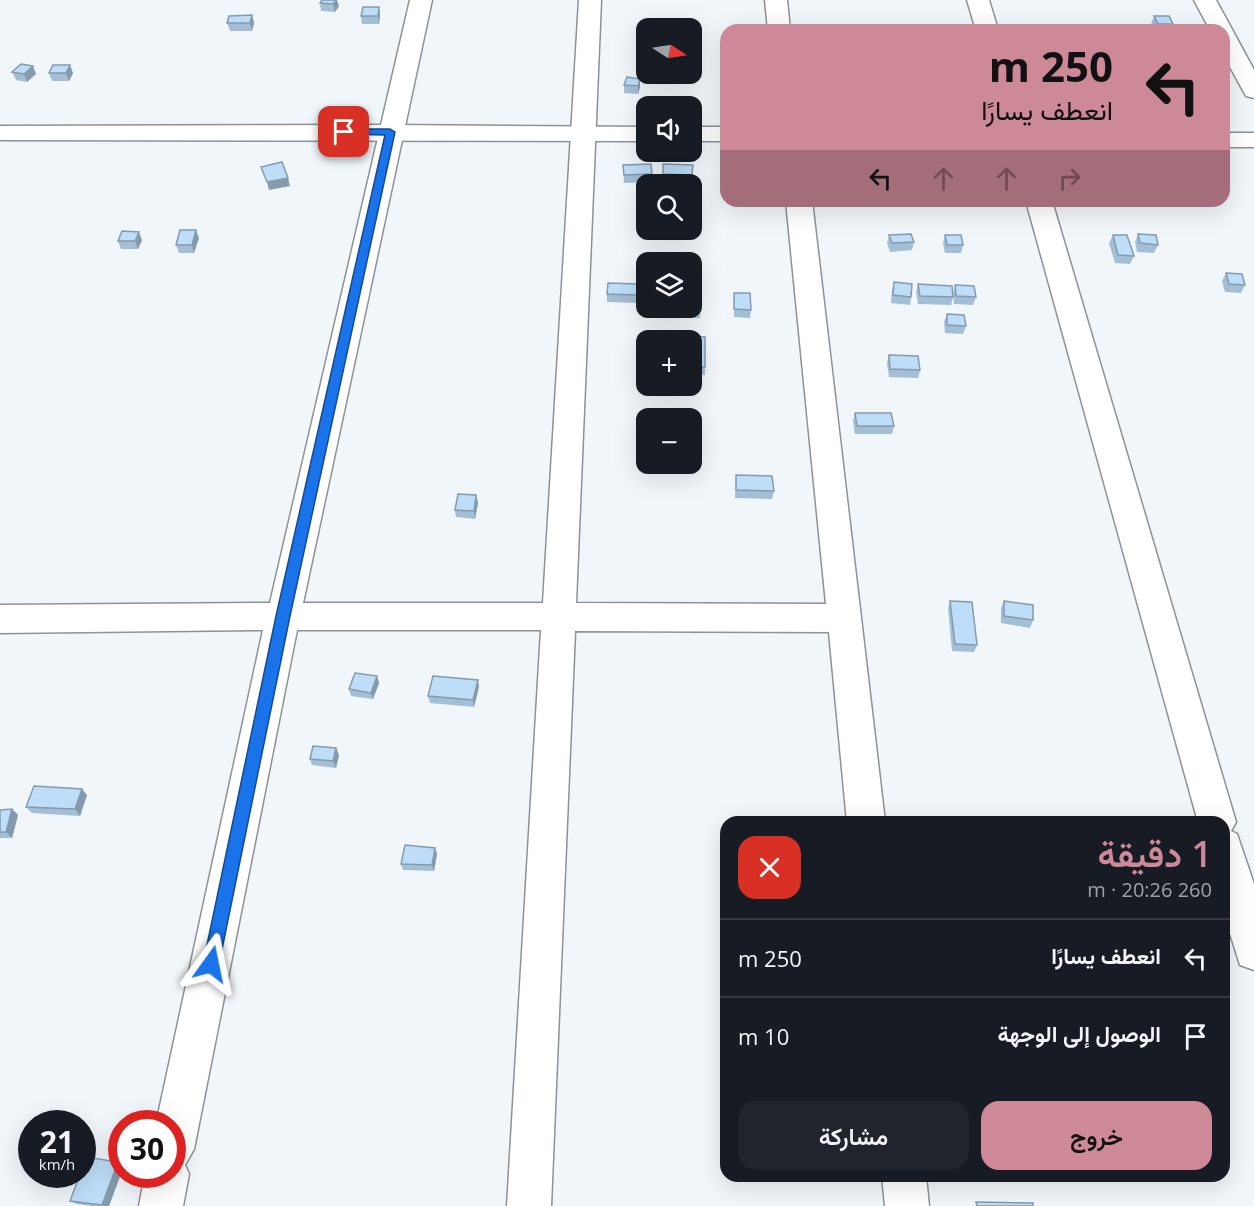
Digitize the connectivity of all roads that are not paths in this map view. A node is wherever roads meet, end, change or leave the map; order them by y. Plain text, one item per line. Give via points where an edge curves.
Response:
1 (421, 0) edge
2 (590, 0) edge
3 (776, 0) edge
4 (978, 0) edge
5 (1205, 0) edge
6 (778, 24) edge
7 (985, 24) edge
8 (1218, 24) edge
9 (1230, 47) edge
10 (1254, 91) edge
11 (390, 132) junction
12 (0, 133) edge
13 (582, 133) junction
14 (636, 134) edge
15 (702, 134) edge
16 (720, 134) edge
17 (1230, 140) edge
18 (1254, 141) edge
19 (800, 207) edge
20 (1041, 207) edge
21 (283, 616) junction
22 (559, 617) junction
23 (844, 618) junction
24 (0, 619) edge
25 (865, 816) edge
26 (1215, 816) edge
27 (1230, 867) edge
28 (1254, 951) edge
29 (180, 1110) edge
30 (905, 1182) edge
31 (164, 1188) edge
32 (161, 1206) edge
33 (529, 1206) edge
34 (907, 1206) edge

1 - 11 street
2 - 13 street
3 - 6 street
4 - 7 street
5 - 8 street
9 - 10 street
11 - 12 street
11 - 13 street
11 - 21 street
13 - 14 street
13 - 22 street
15 - 16 street
17 - 18 street
19 - 23 street
20 - 26 street
21 - 22 street
21 - 24 street
21 - 29 street
22 - 23 street
22 - 33 street
23 - 25 street
27 - 28 street
30 - 34 street
31 - 32 street

